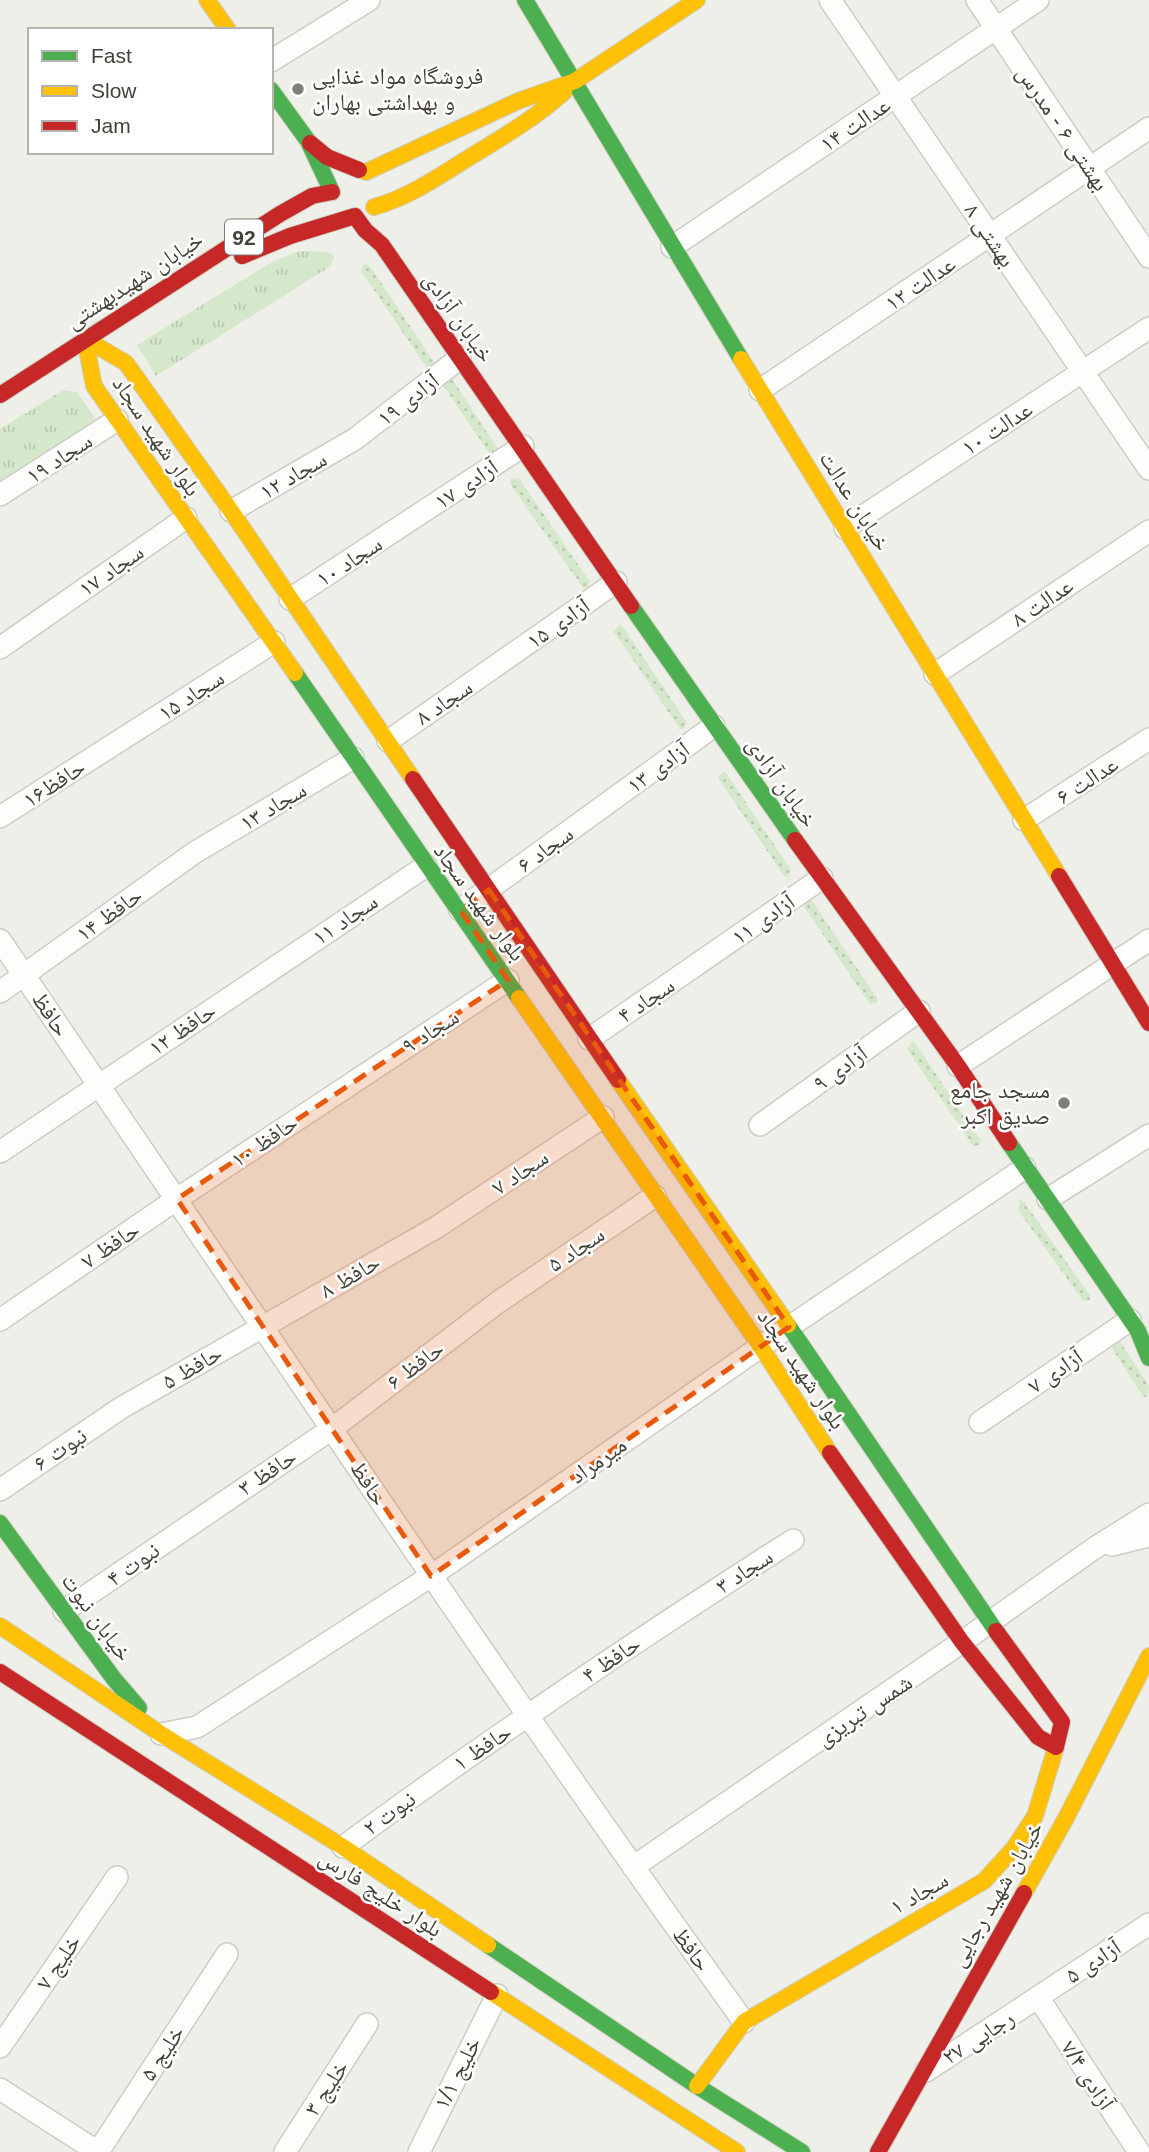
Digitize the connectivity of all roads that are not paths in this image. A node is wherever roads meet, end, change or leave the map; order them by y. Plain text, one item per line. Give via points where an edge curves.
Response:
1 (207, 0) edge
2 (369, 0) edge
3 (525, 0) edge
4 (697, 0) edge
5 (830, 0) edge
6 (977, 0) edge
7 (1038, 0) edge
8 (227, 28) edge
9 (996, 28) junction
10 (273, 60) edge
11 (575, 81) junction
12 (273, 93) edge
13 (895, 96) junction
14 (1149, 128) edge
15 (308, 141) junction
16 (1090, 168) junction
17 (371, 185) junction
18 (332, 192) junction
19 (355, 216) junction
20 (990, 235) junction
21 (382, 244) junction
22 (672, 247) junction
23 (1149, 257) edge
24 (160, 292) junction
25 (1149, 328) edge
26 (85, 339) junction
27 (460, 358) junction
28 (1083, 372) junction
29 (760, 390) junction
30 (0, 395) edge
31 (117, 420) junction
32 (355, 439) joint
33 (523, 446) junction
34 (1149, 469) edge
35 (0, 495) edge
36 (232, 511) junction
37 (186, 518) junction
38 (409, 523) joint
39 (845, 527) junction
40 (1149, 531) edge
41 (616, 582) junction
42 (289, 599) junction
43 (274, 642) junction
44 (0, 648) edge
45 (500, 664) joint
46 (935, 674) junction
47 (714, 726) junction
48 (1149, 739) edge
49 (388, 741) junction
50 (108, 748) joint
51 (353, 758) junction
52 (601, 808) joint
53 (0, 817) edge
54 (1024, 820) junction
55 (194, 853) joint
56 (426, 866) junction
57 (822, 878) junction
58 (489, 890) junction
59 (460, 911) junction
60 (0, 940) edge
61 (1149, 940) edge
62 (704, 961) joint
63 (1112, 964) junction
64 (264, 973) joint
65 (24, 975) junction
66 (508, 980) junction
67 (0, 992) edge
68 (919, 1011) junction
69 (1149, 1023) edge
70 (589, 1039) junction
71 (958, 1066) junction
72 (352, 1083) joint
73 (99, 1085) junction
74 (603, 1117) junction
75 (760, 1125) dead end
76 (1149, 1135) edge
77 (0, 1152) edge
78 (1024, 1168) junction
79 (655, 1196) junction
80 (177, 1199) junction
81 (1048, 1199) junction
82 (437, 1227) joint
83 (497, 1303) joint
84 (0, 1320) edge
85 (263, 1326) junction
86 (789, 1327) junction
87 (1144, 1338) edge
88 (761, 1347) junction
89 (121, 1408) joint
90 (980, 1422) dead end
91 (333, 1428) junction
92 (0, 1490) edge
93 (1149, 1514) edge
94 (201, 1517) joint
95 (0, 1523) edge
96 (1149, 1536) edge
97 (793, 1539) dead end
98 (1093, 1549) junction
99 (431, 1576) junction
100 (695, 1603) joint
101 (64, 1611) junction
102 (990, 1623) junction
103 (0, 1626) edge
104 (962, 1643) junction
105 (1149, 1656) edge
106 (0, 1672) edge
107 (528, 1716) junction
108 (1062, 1722) joint
109 (1056, 1747) junction
110 (152, 1749) junction
111 (436, 1778) joint
112 (343, 1847) junction
113 (633, 1867) junction
114 (117, 1877) dead end
115 (1149, 1924) edge
116 (227, 1954) dead end
117 (497, 1995) junction
118 (1038, 1997) junction
119 (744, 2022) junction
120 (367, 2024) dead end
121 (0, 2047) edge
122 (918, 2076) junction
123 (698, 2086) junction
124 (0, 2089) edge
125 (98, 2152) edge
126 (285, 2152) edge
127 (419, 2152) edge
128 (737, 2152) edge
129 (802, 2152) edge
130 (877, 2152) edge
131 (1139, 2152) edge

1 - 8 main road
2 - 10 street
3 - 11 main road, خیابان عدالت
4 - 11 main road
5 - 13 street, بهشتی ۸
6 - 9 street, بهشتی ۶ - مدرس
7 - 9 street, عدالت ۱۴
9 - 13 street, عدالت ۱۴
9 - 16 street, بهشتی ۶ - مدرس
11 - 17 main road via 518,101
11 - 17 main road via 540,114 404,197
11 - 22 main road, خیابان عدالت
12 - 15 main road
13 - 20 street, بهشتی ۸
13 - 22 street, عدالت ۱۴
14 - 16 street, عدالت ۱۲
15 - 17 main road
15 - 18 main road
16 - 20 street, عدالت ۱۲
16 - 23 street, بهشتی ۶ - مدرس
17 - 18 main road via 344,173
17 - 19 main road via 362,215
17 - 21 main road
18 - 19 main road via 336,206
18 - 24 main road, خیابان شهیدبهشتی / 92 via 299,202
19 - 21 main road
19 - 24 main road via 290,236
20 - 28 street, بهشتی ۸
20 - 29 street, عدالت ۱۲
21 - 27 main road, خیابان آزادی
22 - 29 main road, خیابان عدالت
24 - 26 main road, خیابان شهیدبهشتی / 92
25 - 28 street, عدالت ۱۰
26 - 30 main road, خیابان شهیدبهشتی / 92
26 - 31 main road, بلوار شهید سجاد via 94,386
26 - 36 main road, بلوار شهید سجاد via 126,363
27 - 32 street, آزادی ۱۹
27 - 33 main road, خیابان آزادی
28 - 34 street, بهشتی ۸
28 - 39 street, عدالت ۱۰
29 - 39 main road, خیابان عدالت
31 - 35 street, سجاد ۱۹
31 - 37 main road, بلوار شهید سجاد
32 - 36 street, سجاد ۱۲
33 - 38 street, آزادی ۱۷
33 - 41 main road, خیابان آزادی
36 - 42 main road, بلوار شهید سجاد
37 - 43 main road, بلوار شهید سجاد
37 - 44 street, سجاد ۱۷
38 - 42 street, سجاد ۱۰
39 - 46 main road, خیابان عدالت
40 - 46 street, عدالت ۸
41 - 45 street, آزادی ۱۵
41 - 47 main road, خیابان آزادی
42 - 49 main road, بلوار شهید سجاد
43 - 50 street, سجاد ۱۵
43 - 51 main road, بلوار شهید سجاد
45 - 49 street, سجاد ۸
46 - 54 main road, خیابان عدالت
47 - 52 street, آزادی ۱۳
47 - 57 main road, خیابان آزادی
48 - 54 street, عدالت ۶
49 - 58 main road, بلوار شهید سجاد
50 - 53 street, حافظ۱۶
51 - 55 street, سجاد ۱۳
51 - 56 main road, بلوار شهید سجاد
52 - 58 street, سجاد ۶
54 - 63 main road, خیابان عدالت
55 - 65 street, حافظ ۱۴
56 - 59 main road, بلوار شهید سجاد
56 - 64 street, سجاد ۱۱
57 - 62 street, آزادی ۱۱
57 - 68 main road, خیابان آزادی
58 - 59 street, سجاد ۶
58 - 70 main road, بلوار شهید سجاد
59 - 66 main road, بلوار شهید سجاد
60 - 65 street, حافظ
61 - 63 street
62 - 70 street, سجاد ۴
63 - 69 main road, خیابان عدالت
63 - 71 street
64 - 73 street, حافظ ۱۲
65 - 67 street, حافظ ۱۴
65 - 73 street, حافظ
66 - 72 street, سجاد ۹
66 - 74 main road, بلوار شهید سجاد
68 - 71 main road, خیابان آزادی
68 - 75 street, آزادی ۹
70 - 86 main road, بلوار شهید سجاد
71 - 78 main road, خیابان آزادی
72 - 80 street, حافظ ۱۰
73 - 77 street, حافظ ۱۲
73 - 80 street, حافظ
74 - 79 main road, بلوار شهید سجاد
74 - 82 street, سجاد ۷
76 - 81 street
78 - 81 main road, خیابان آزادی
78 - 86 street, میرمراد
79 - 83 street, سجاد ۵
79 - 88 main road, بلوار شهید سجاد
80 - 84 street, حافظ ۷
80 - 85 street, حافظ
81 - 87 main road, خیابان آزادی
82 - 85 street, حافظ ۸
83 - 91 street, حافظ ۶
85 - 89 street, حافظ ۵
85 - 91 street, حافظ
86 - 88 street, میرمراد
86 - 102 main road, بلوار شهید سجاد
87 - 90 street, آزادی ۷
88 - 99 street, میرمراد
88 - 104 main road, بلوار شهید سجاد
89 - 92 street, نبوت ۶
91 - 94 street, حافظ ۳
91 - 99 street, حافظ
93 - 98 street, شمس تبریزی
94 - 101 street, نبوت ۴
95 - 101 main road, خیابان نبوت
96 - 98 street
97 - 100 street, سجاد ۳
98 - 102 street, شمس تبریزی
99 - 107 street, حافظ
99 - 110 street, میرمراد via 197,1727
100 - 107 street, حافظ ۴
101 - 110 main road, خیابان نبوت via 114,1679
102 - 104 street, شمس تبریزی
102 - 108 main road, بلوار شهید سجاد
103 - 110 main road
104 - 109 main road, بلوار شهید سجاد via 1038,1737
104 - 113 street, شمس تبریزی
105 - 122 main road, خیابان شهید رجایی via 1066,1818
106 - 110 main road, بلوار خلیج فارس
107 - 111 street, حافظ ۱
107 - 113 street, حافظ
108 - 109 main road, سجاد ۱
109 - 119 main road, سجاد ۱ via 1035,1816 984,1881
110 - 112 main road
110 - 117 main road, بلوار خلیج فارس
111 - 112 street, نبوت ۲
112 - 123 main road
113 - 119 street, حافظ
114 - 121 street, خلیج ۷
115 - 118 street, آزادی ۵
116 - 125 street, خلیج ۵
117 - 127 street, خلیج ۱/۱
117 - 128 main road, بلوار خلیج فارس
118 - 122 street, رجایی ۲۷
118 - 131 street, آزادی ۷/۴
119 - 123 main road
120 - 126 street, خلیج ۳
122 - 130 main road, خیابان شهید رجایی
123 - 129 main road
124 - 125 street

